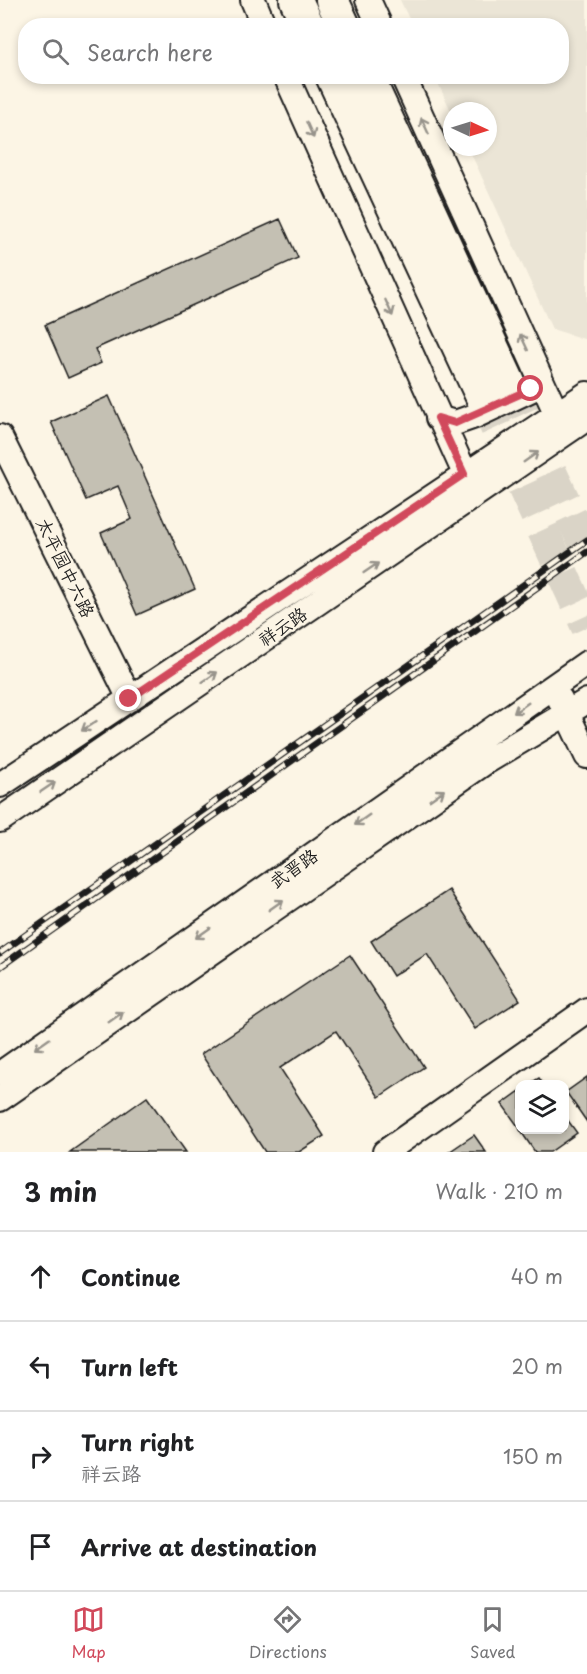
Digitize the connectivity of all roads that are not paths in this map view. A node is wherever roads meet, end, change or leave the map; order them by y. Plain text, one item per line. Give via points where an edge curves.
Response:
1 (253, 0) edge
2 (296, 0) edge
3 (332, 0) edge
4 (368, 0) edge
5 (261, 18) edge
6 (304, 18) edge
7 (340, 18) edge
8 (376, 18) edge
9 (290, 84) edge
10 (336, 84) edge
11 (370, 84) edge
12 (407, 84) edge
13 (540, 376) junction
14 (587, 394) edge
15 (438, 418) junction
16 (587, 418) edge
17 (561, 424) junction
18 (0, 437) edge
19 (464, 474) junction
20 (475, 496) junction
21 (587, 663) edge
22 (553, 687) junction
23 (129, 699) junction
24 (577, 707) edge
25 (586, 749) edge
26 (0, 785) edge
27 (0, 820) edge
28 (587, 1010) edge
29 (0, 1074) edge
30 (0, 1099) edge
31 (385, 1152) edge

1 - 5 street
2 - 6 main road
3 - 7 main road
4 - 8 street
9 -> 15 street
10 - 11 main road via 497,392
13 -> 12 street
13 - 15 street via 531,389 475,416 455,423
13 - 17 street
14 - 17 street
15 - 19 street
16 - 17 street
17 - 19 street, 祥云路
20 -> 17 street, 祥云路
18 - 23 street, 太平园中六路
19 - 20 street
19 - 23 street, 祥云路
27 -> 20 street, 祥云路
21 - 22 street, 武晋路
22 - 24 street
22 -> 29 street, 武晋路
23 -> 26 street, 祥云路
24 - 25 street
30 -> 24 street, 武晋路 via 484,763
28 - 31 street

